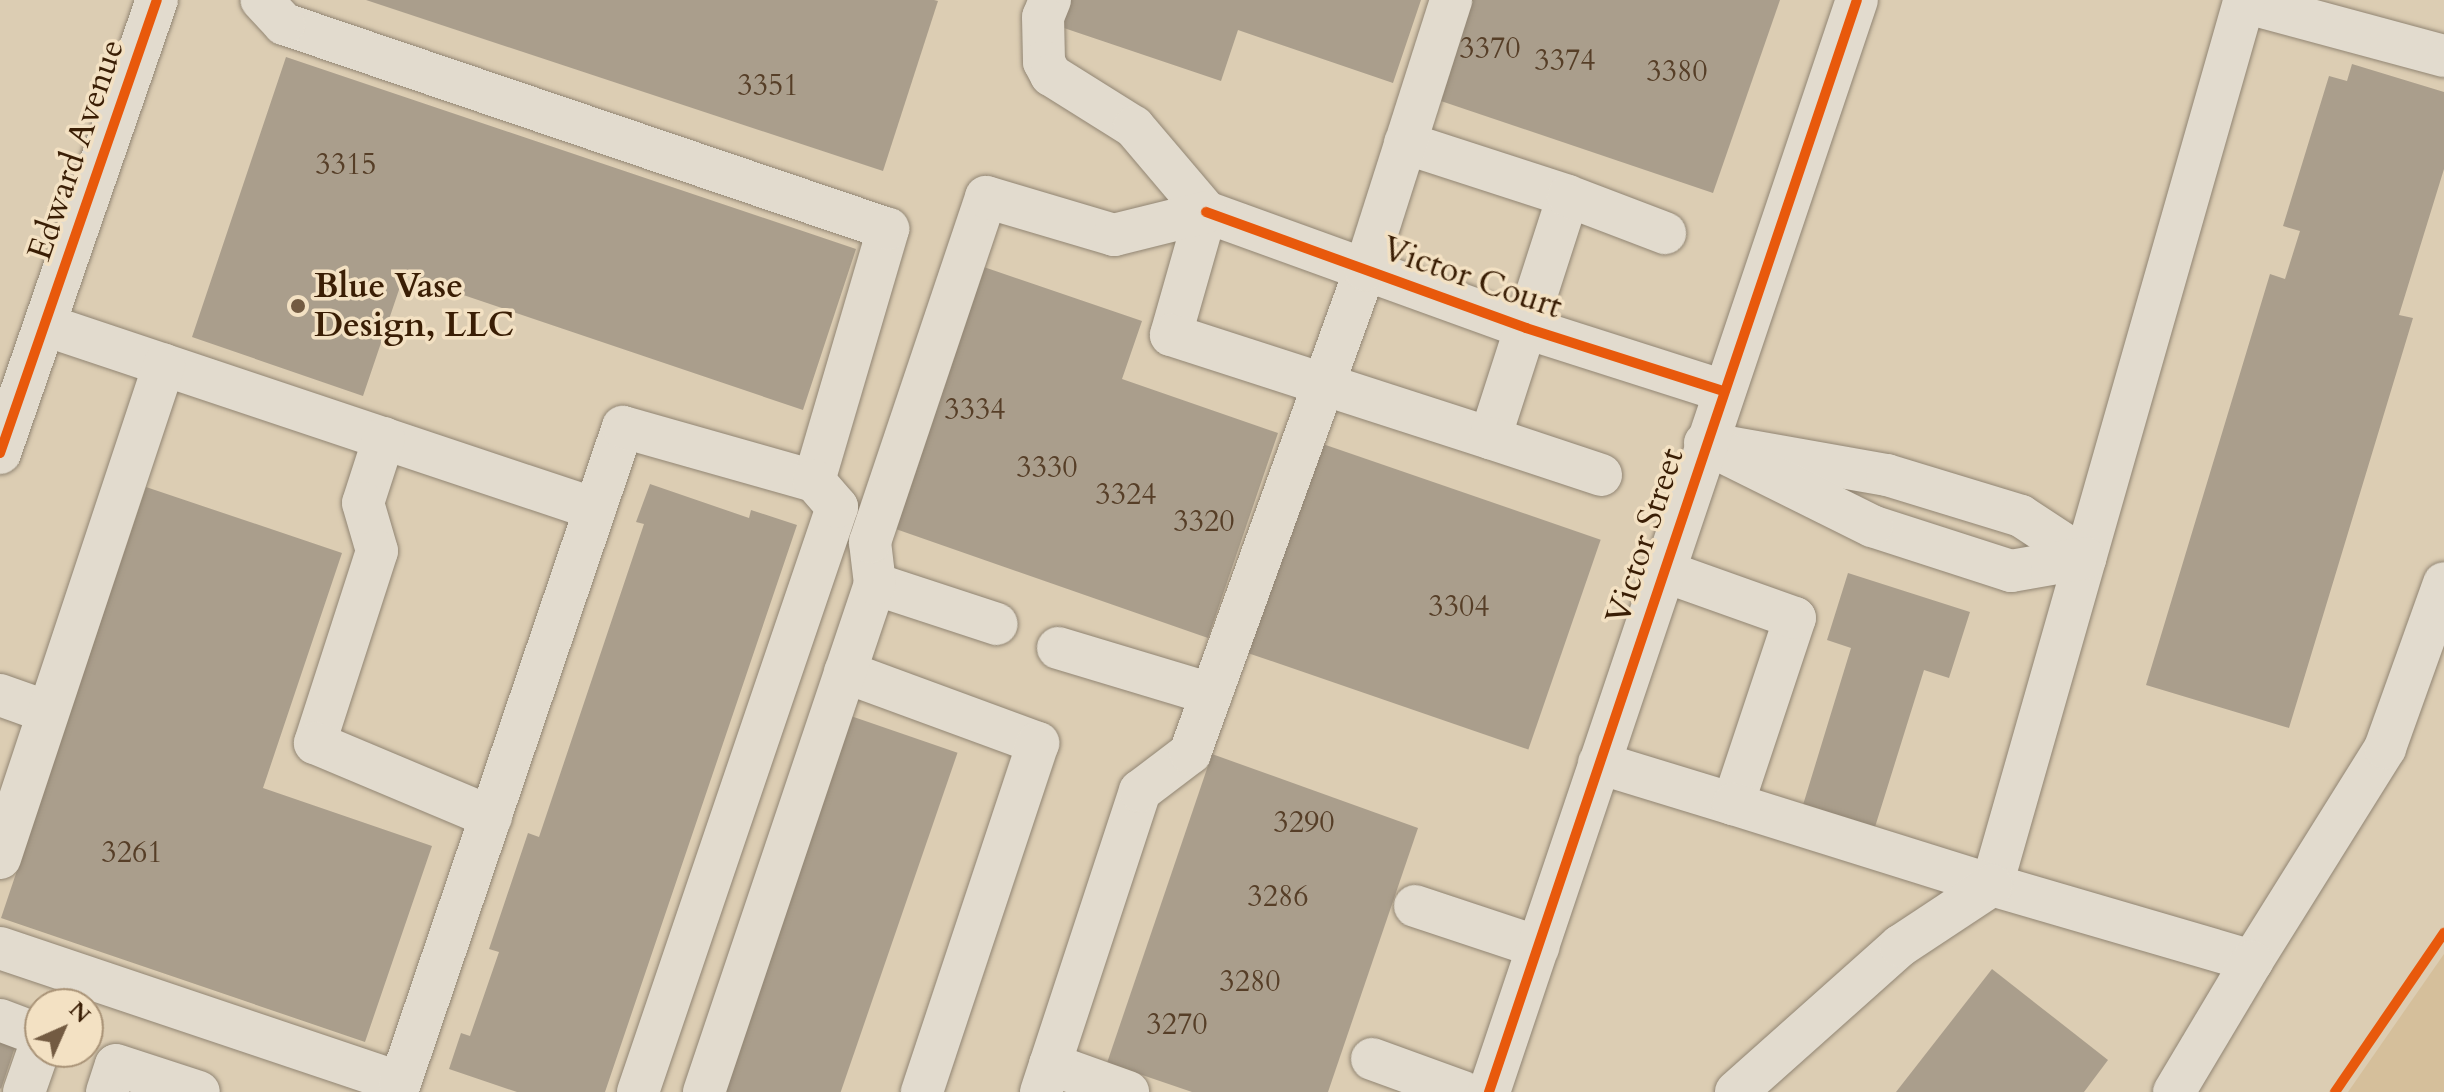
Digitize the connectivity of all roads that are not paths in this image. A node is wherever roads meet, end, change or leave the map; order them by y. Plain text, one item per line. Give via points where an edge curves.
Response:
1 (157, 0) edge
2 (262, 0) edge
3 (1050, 0) edge
4 (1451, 0) edge
5 (1857, 0) edge
6 (2444, 56) edge
7 (1405, 143) junction
8 (1568, 196) junction
9 (1206, 212) junction
10 (1665, 233) dead end
11 (1365, 270) junction
12 (45, 325) junction
13 (1526, 328) junction
14 (164, 365) junction
15 (1322, 386) junction
16 (1723, 391) junction
17 (384, 438) junction
18 (1490, 438) junction
19 (1705, 443) junction
20 (0, 453) edge
21 (1601, 475) dead end
22 (814, 481) junction
23 (595, 509) junction
24 (2085, 558) junction
25 (1663, 571) junction
26 (2444, 583) edge
27 (875, 584) junction
28 (997, 624) dead end
29 (1058, 648) dead end
30 (845, 672) junction
31 (1211, 694) junction
32 (0, 695) edge
33 (45, 711) junction
34 (1599, 763) junction
35 (1733, 804) junction
36 (491, 817) junction
37 (0, 858) edge
38 (1992, 885) junction
39 (1415, 906) dead end
40 (1538, 947) junction
41 (0, 948) edge
42 (2252, 961) junction
43 (0, 1020) edge
44 (24, 1029) edge
45 (1372, 1059) dead end
46 (32, 1068) edge
47 (1046, 1078) edge
48 (414, 1088) edge
49 (24, 1092) edge
50 (107, 1092) edge
51 (199, 1092) edge
52 (638, 1092) edge
53 (704, 1092) edge
54 (922, 1092) edge
55 (1128, 1092) edge
56 (1463, 1092) edge
57 (1489, 1092) edge
58 (1736, 1092) edge
59 (2174, 1092) edge

1 - 12 street, Edward Avenue
2 - 22 street via 284,24 888,229
3 - 9 street via 1043,17 1044,62 1051,75 1134,127
4 - 7 street
5 - 16 street, Victor Street
6 - 24 street via 2244,2
7 - 8 street
7 - 11 street
8 - 10 street
8 - 13 street
9 - 11 street, Victor Court
9 - 15 street via 1171,335
9 - 27 street via 1114,235 986,197 870,542
11 - 13 street, Victor Court
11 - 15 street
12 - 14 street
12 - 20 street, Edward Avenue
13 - 16 street, Victor Court
13 - 18 street
14 - 17 street
14 - 33 street
15 - 18 street
15 - 31 street
16 - 19 street, Victor Street
17 - 23 street
17 - 36 street via 363,503 377,551 315,743
18 - 21 street
19 - 24 street via 1887,475 2021,516
19 - 24 street via 1872,526 2011,571
19 - 25 street, Victor Street
22 - 23 street via 623,427
22 - 52 street via 837,507
23 - 36 street
24 - 38 street
25 - 34 street, Victor Street
25 - 35 street via 1795,618
26 - 42 street via 2385,748
27 - 28 street
27 - 30 street
29 - 31 street
30 - 53 street
30 - 54 street via 1038,743
31 - 47 street via 1190,753 1140,791
32 - 33 street
33 - 37 street
34 - 35 street
34 - 40 street, Victor Street
35 - 38 street
36 - 48 street
38 - 42 street
38 - 58 street via 1900,946
39 - 40 street
40 - 57 street, Victor Street
41 - 48 street
42 - 59 street
43 - 44 street
45 - 56 street
46 - 49 street
47 - 55 street
50 - 51 street via 116,1065

